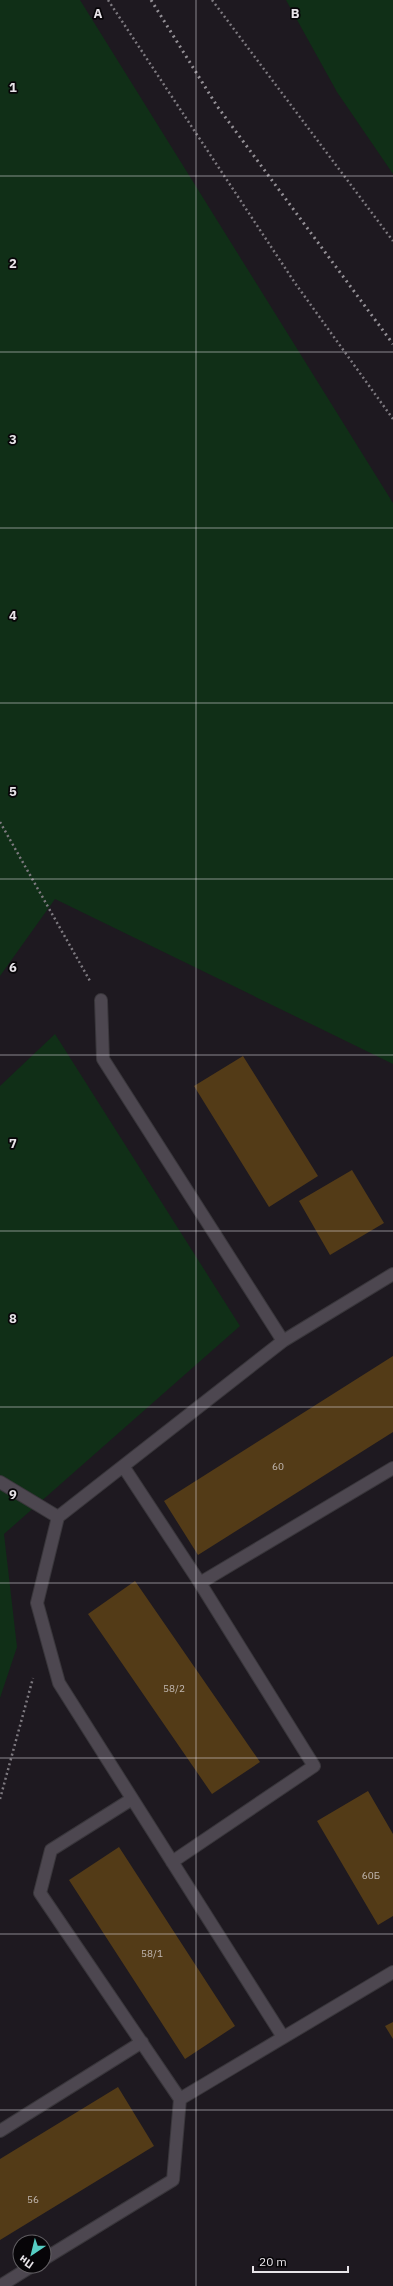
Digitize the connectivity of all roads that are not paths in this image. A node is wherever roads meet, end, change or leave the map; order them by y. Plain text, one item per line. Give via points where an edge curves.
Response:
1 (101, 1000) road end
2 (393, 1274) edge
3 (283, 1341) junction
4 (123, 1466) junction
5 (393, 1468) edge
6 (0, 1482) edge
7 (58, 1518) junction
8 (200, 1583) junction
9 (132, 1799) junction
10 (172, 1862) junction
11 (393, 1972) edge
12 (283, 2037) junction
13 (142, 2042) junction
14 (180, 2099) junction
15 (0, 2131) edge
16 (52, 2254) edge
17 (19, 2274) edge
18 (0, 2286) edge

1 - 3 street via 103,1059
2 - 3 street
3 - 4 street
4 - 7 street
4 - 8 street
5 - 8 street
6 - 7 street
7 - 9 street via 37,1603 59,1683
8 - 10 street via 314,1766
9 - 10 street
9 - 13 street via 51,1850 40,1892
10 - 12 street
11 - 12 street
12 - 14 street
13 - 14 street
13 - 15 street
14 - 16 street via 173,2180
17 - 18 street

